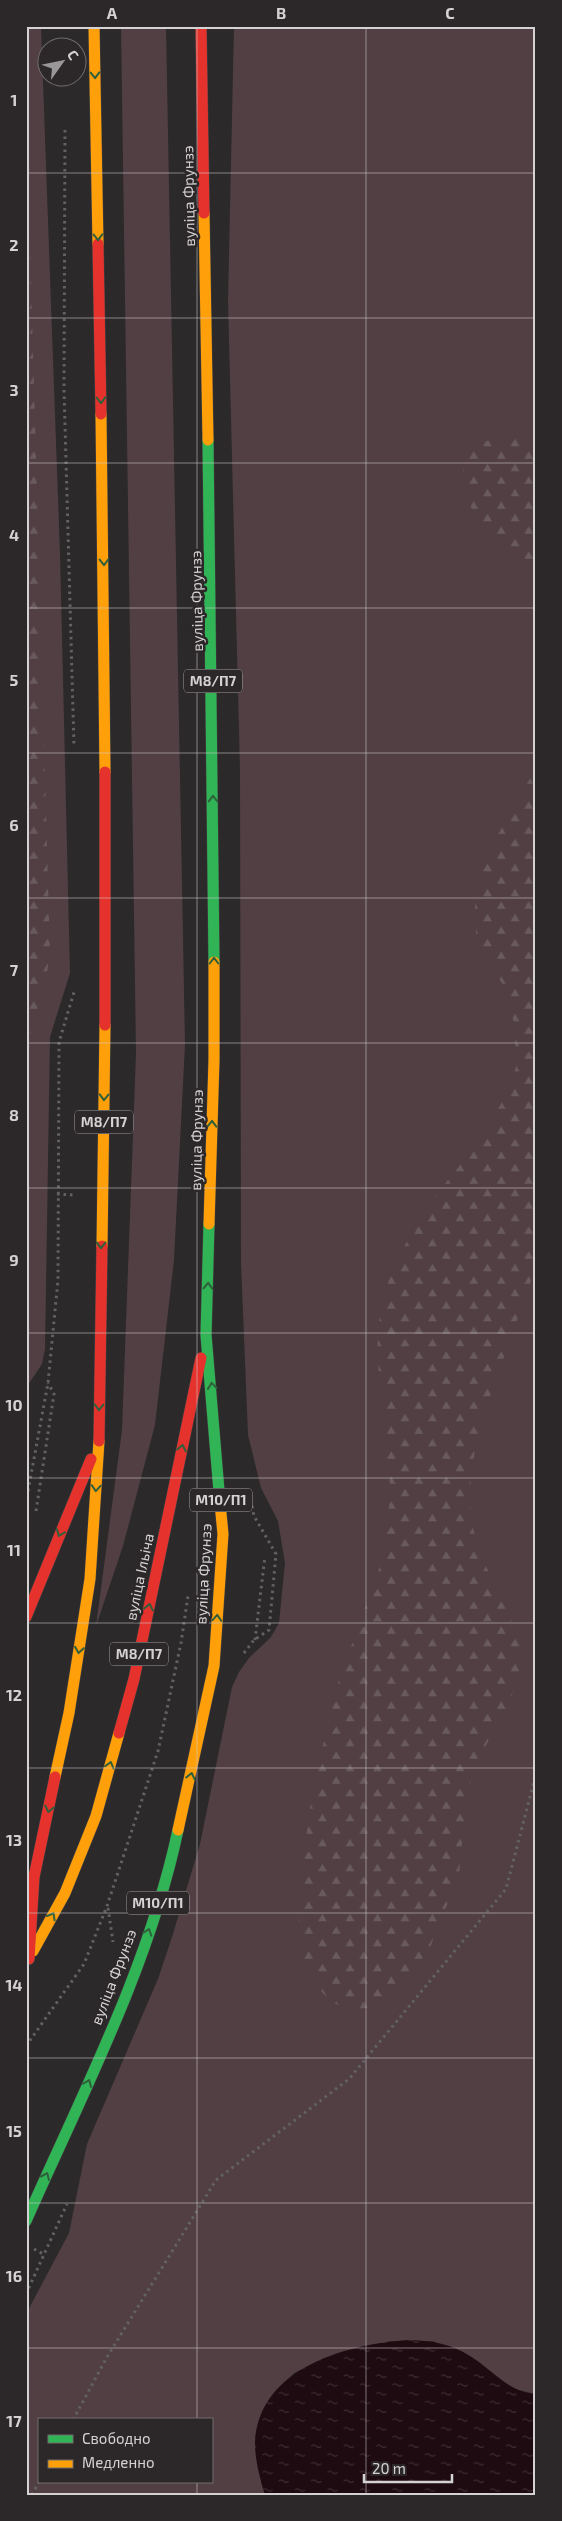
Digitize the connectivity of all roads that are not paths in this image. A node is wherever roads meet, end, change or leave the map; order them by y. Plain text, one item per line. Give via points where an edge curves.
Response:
1 (94, 26) edge
2 (201, 26) edge
3 (206, 1335) junction
4 (99, 1440) junction
5 (26, 1617) edge
6 (28, 1962) edge
7 (26, 2221) edge

1 -> 4 main road, М8/П7 via 105,637 105,1049
3 -> 2 main road, вуліца Фрунзэ / М8/П7 via 214,1060 212,635
6 -> 3 main road, вуліца Ільіча / М8/П7 via 65,1893 98,1807 134,1679
7 -> 3 main road, вуліца Фрунзэ / М10/П1 via 126,1994 168,1873 214,1666 223,1534
4 -> 5 main road
4 -> 6 main road, вуліца Ільіча / М8/П7 via 90,1580 69,1714 34,1877

